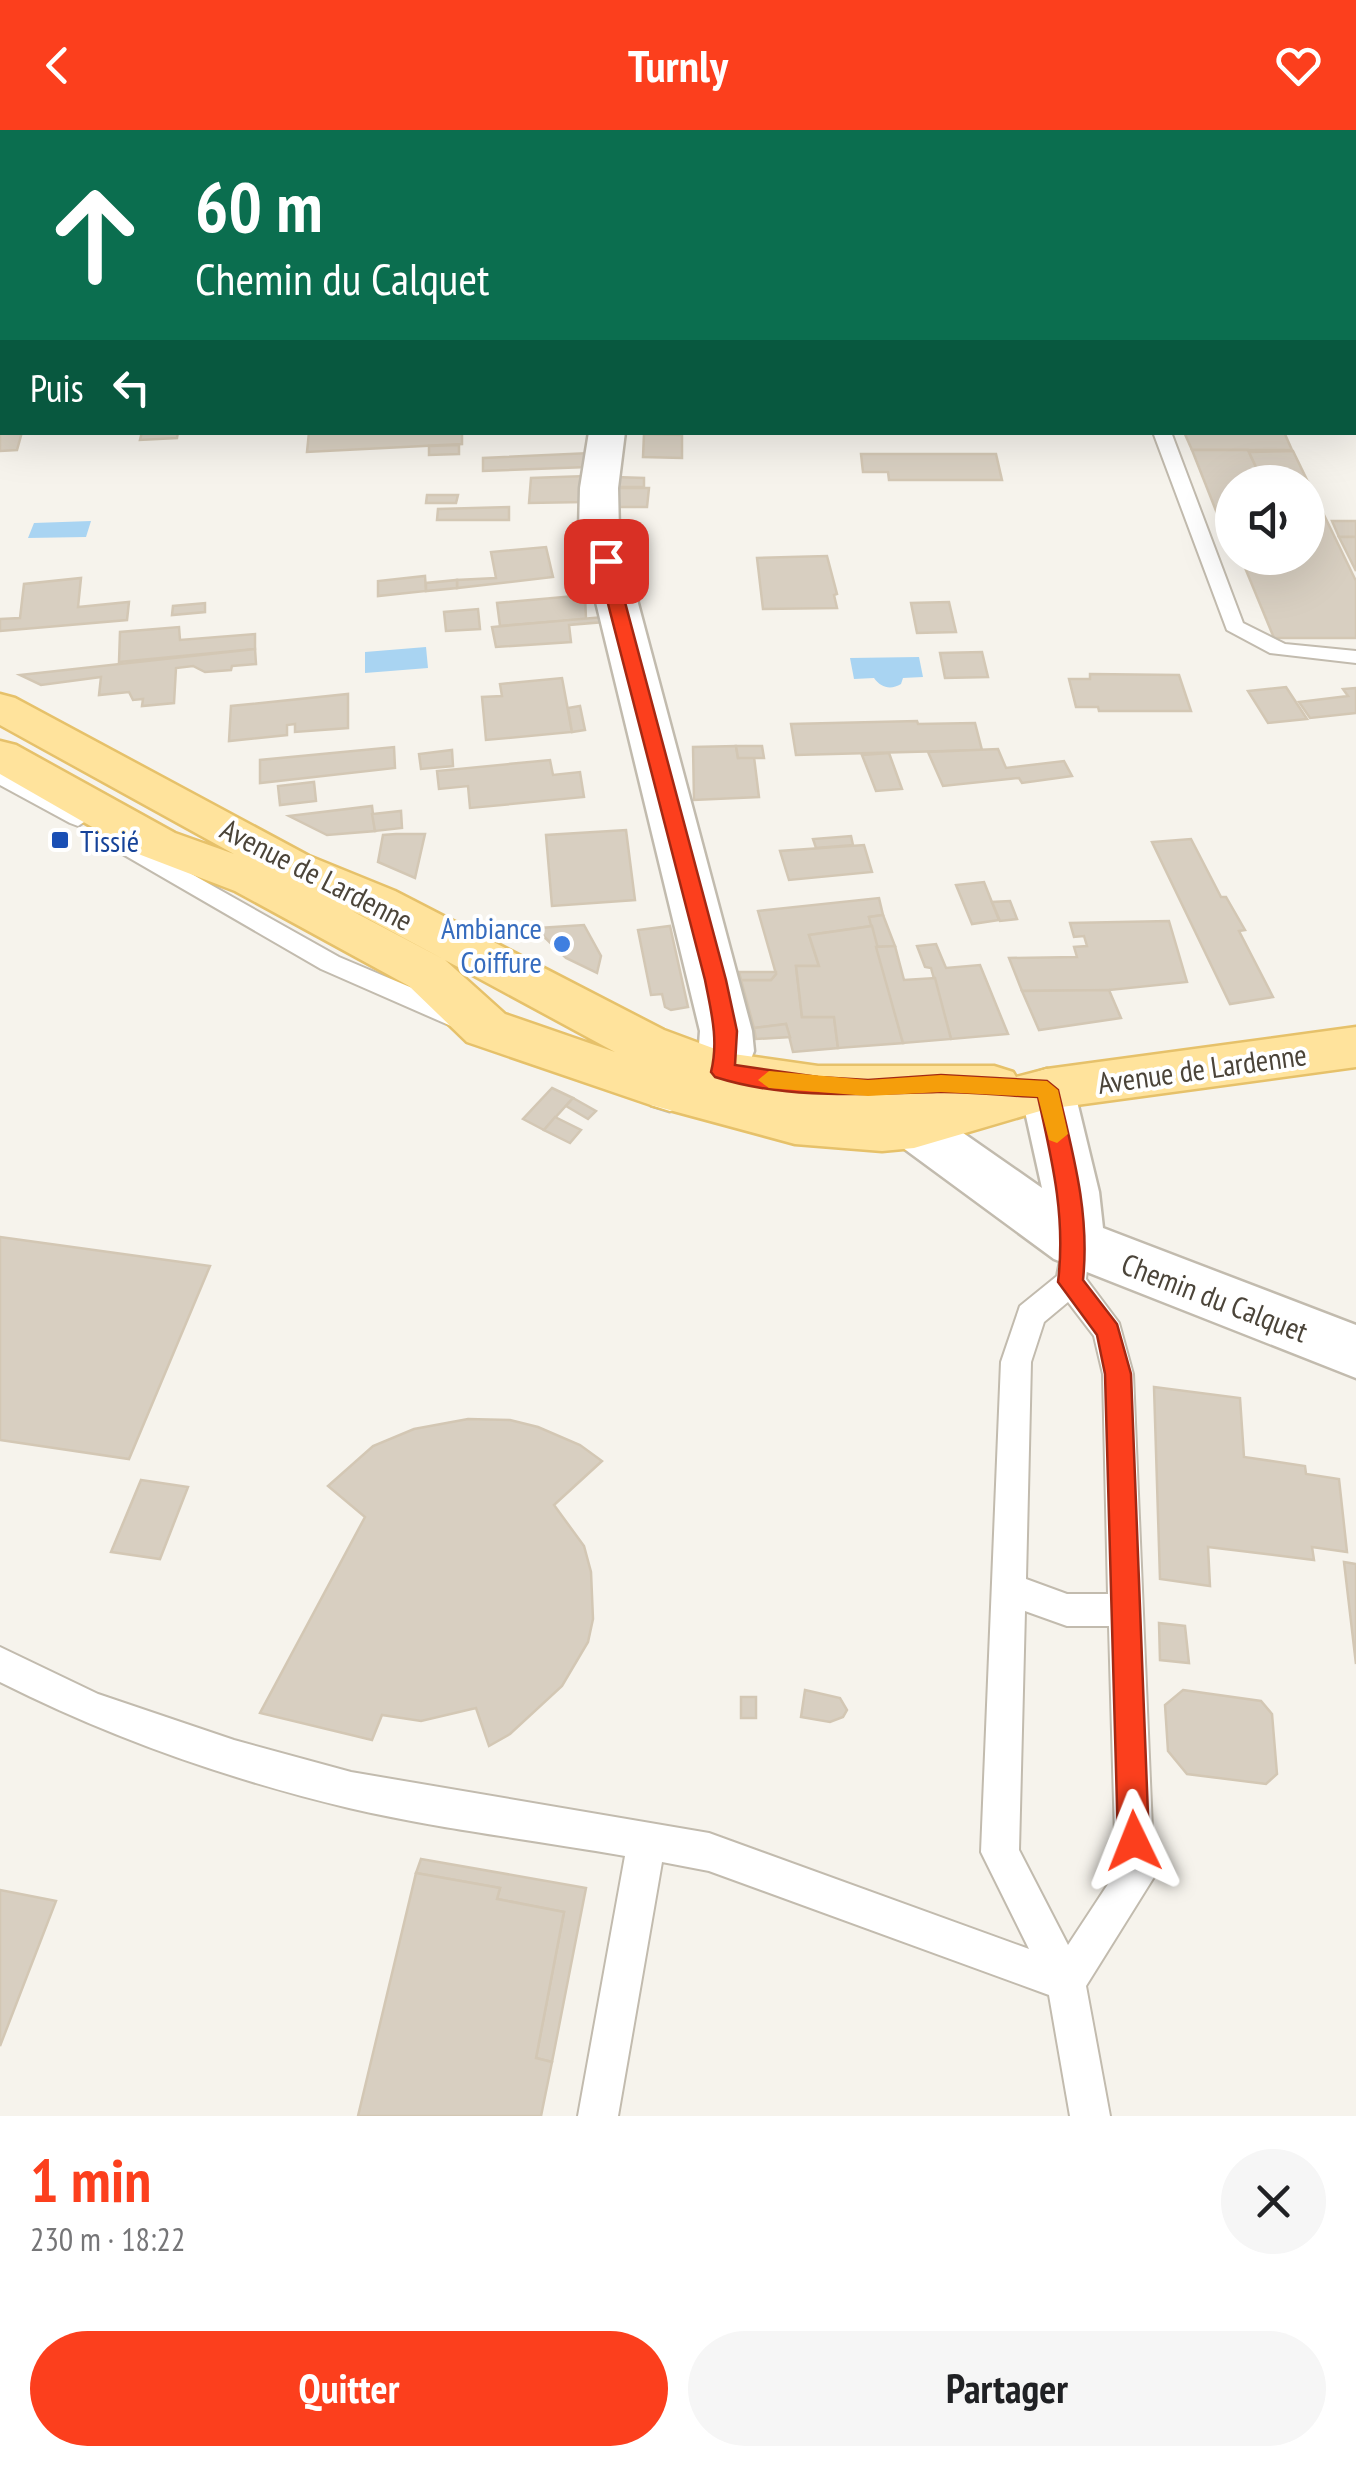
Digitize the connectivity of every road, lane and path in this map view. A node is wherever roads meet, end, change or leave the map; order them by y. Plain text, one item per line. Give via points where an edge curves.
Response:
1 (608, 435) edge
2 (1163, 435) edge
3 (1356, 657) edge
4 (0, 707) edge
5 (0, 756) edge
6 (0, 776) edge
7 (486, 1028) junction
8 (1356, 1047) edge
9 (722, 1072) junction
10 (1047, 1090) junction
11 (670, 1091) junction
12 (914, 1127) junction
13 (1073, 1262) junction
14 (1356, 1352) edge
15 (1008, 1589) junction
16 (1126, 1610) junction
17 (0, 1664) edge
18 (647, 1840) junction
19 (1066, 1982) junction
20 (598, 2116) edge
21 (1090, 2116) edge

1 - 9 street via 599,532 715,980 726,1031
2 - 3 lane via 1234,626 1279,652
4 - 9 main road, Avenue de Lardenne via 292,867 378,903 645,1044
5 - 7 main road, Avenue de Lardenne via 158,844 252,879 427,973
6 - 7 lane, Avenue de Lardenne via 330,963
7 - 11 main road, Avenue de Lardenne
8 - 10 main road, Avenue de Lardenne
9 - 10 main road, Avenue de Lardenne via 818,1086
9 - 11 street
10 - 12 main road, Avenue de Lardenne
10 - 13 street via 1071,1192
11 - 12 main road, Avenue de Lardenne via 814,1126
12 - 13 street, Chemin du Calquet
13 - 14 street, Chemin du Calquet
13 - 15 lane via 1031,1315 1016,1362
13 - 16 lane via 1108,1332 1118,1374
15 - 16 lane via 1067,1610
15 - 19 lane via 1000,1852
16 - 19 lane via 1135,1876
17 - 18 lane via 92,1709 318,1781
18 - 19 lane via 709,1852
18 - 20 lane
19 - 21 lane

